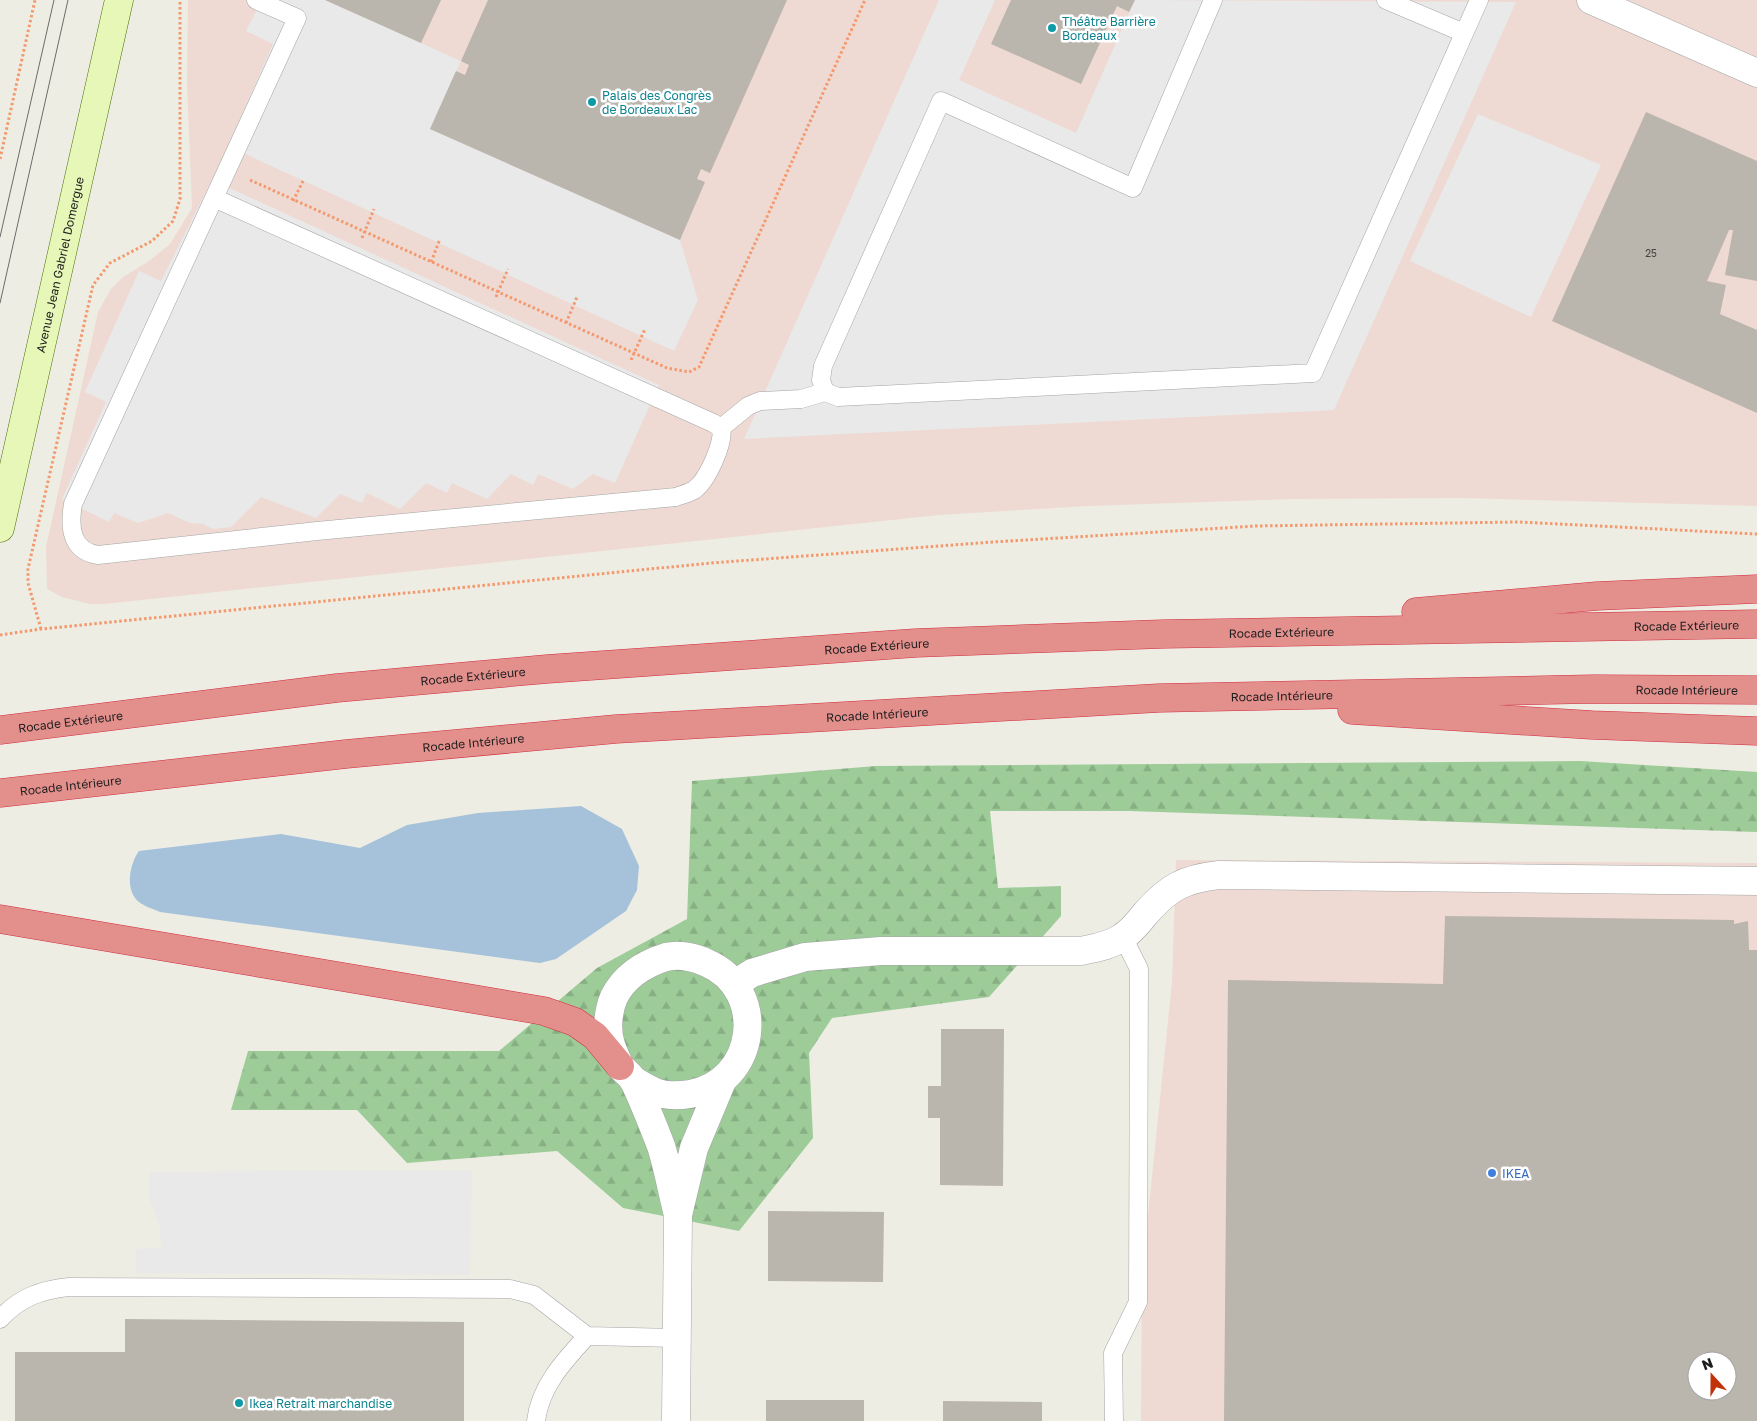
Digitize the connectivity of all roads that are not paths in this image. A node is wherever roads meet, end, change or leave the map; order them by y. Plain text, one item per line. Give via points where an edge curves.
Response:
1 (119, 0) edge
2 (256, 0) edge
3 (1213, 0) edge
4 (1386, 0) edge
5 (1479, 0) edge
6 (1591, 0) edge
7 (1464, 33) junction
8 (1757, 73) edge
9 (214, 198) junction
10 (825, 392) junction
11 (721, 428) junction
12 (0, 528) edge
13 (1757, 589) edge
14 (1757, 624) edge
15 (1163, 634) junction
16 (1757, 690) edge
17 (1159, 698) junction
18 (0, 730) edge
19 (1757, 731) edge
20 (0, 793) edge
21 (1757, 881) edge
22 (0, 919) edge
23 (1123, 938) junction
24 (734, 984) junction
25 (627, 1073) junction
26 (722, 1081) junction
27 (678, 1215) junction
28 (0, 1319) edge
29 (587, 1336) junction
30 (677, 1338) junction
31 (536, 1421) edge
32 (676, 1421) edge
33 (1114, 1421) edge

1 - 12 street, Avenue Jean Gabriel Domergue
2 - 9 lane via 297,18
3 - 10 lane via 1133,188 941,101 823,366 821,380
4 - 7 lane
5 - 7 lane
6 - 8 street
7 - 10 lane via 1313,373 838,397
9 - 11 lane
9 - 11 lane via 73,504 71,534 88,553 98,555 676,497 694,490 706,475 722,440
10 - 11 lane via 801,399 760,401 748,406
13 - 15 highway via 1597,596
14 - 15 highway, Rocade Extérieure
15 - 18 highway, Rocade Extérieure via 916,643 547,669 337,688
16 - 17 highway, Rocade Intérieure via 1594,689
17 - 19 highway via 1592,725
17 - 20 highway, Rocade Intérieure via 616,729 346,754
21 - 23 street via 1219,875 1198,877 1176,885 1161,896
22 - 25 highway via 544,1011 575,1022 594,1036
23 - 24 street via 1081,951 881,952 805,957 752,974
23 - 33 lane via 1139,969 1138,1302 1113,1353
24 - 25 street via 717,967 695,958 671,956 648,962 628,977 614,997 608,1020 610,1044
24 - 26 street via 745,1003 748,1024 745,1045 736,1065
25 - 26 street via 654,1092 678,1096 701,1092
25 - 27 street via 661,1146
26 - 27 street via 694,1148
27 - 30 street
28 - 29 lane via 23,1299 43,1290 69,1287 510,1289 534,1295
29 - 30 lane
29 - 31 lane via 550,1381
30 - 32 street

